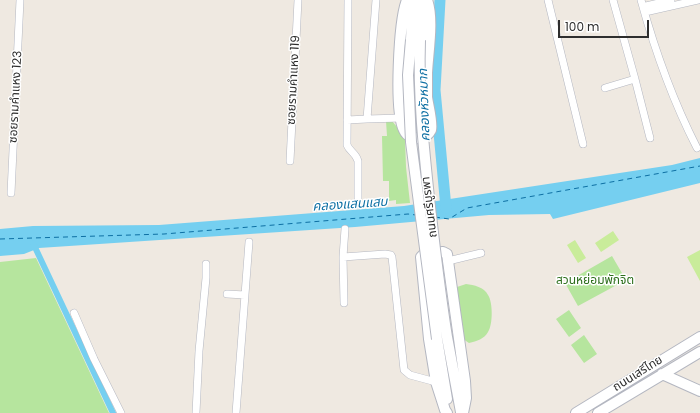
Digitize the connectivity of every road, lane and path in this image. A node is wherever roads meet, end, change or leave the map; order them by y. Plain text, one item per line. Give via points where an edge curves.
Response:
1 (20, 0) edge
2 (298, 0) edge
3 (348, 0) edge
4 (376, 0) edge
5 (408, 0) edge
6 (412, 0) edge
7 (422, 0) edge
8 (427, 0) edge
9 (548, 0) edge
10 (613, 0) edge
11 (671, 0) edge
12 (698, 0) edge
13 (644, 6) edge
14 (415, 40) junction
15 (635, 79) junction
16 (605, 88) dead end
17 (401, 118) junction
18 (367, 119) junction
19 (347, 120) junction
20 (650, 138) dead end
21 (583, 144) dead end
22 (697, 148) dead end
23 (290, 161) dead end
24 (11, 193) dead end
25 (358, 198) dead end
26 (345, 229) dead end
27 (249, 242) dead end
28 (481, 253) dead end
29 (343, 257) junction
30 (448, 261) junction
31 (206, 264) dead end
32 (227, 294) dead end
33 (245, 294) junction
34 (344, 303) dead end
35 (74, 313) dead end
36 (700, 337) edge
37 (442, 338) junction
38 (700, 352) edge
39 (662, 374) junction
40 (436, 382) junction
41 (700, 391) edge
42 (121, 413) edge
43 (196, 413) edge
44 (236, 413) edge
45 (448, 413) edge
46 (462, 413) edge
47 (576, 413) edge
48 (598, 413) edge

1 - 24 street, ซอยรามคำแหง 123
2 - 23 street, ซอยรามคำแหง 119
3 - 19 street
4 - 18 street
5 - 17 street via 402,21 399,74
6 - 14 street, ถนนศรีบูรพา
7 - 14 street, ถนนศรีบูรพา
8 - 17 street via 430,17 427,84 430,130 424,137 412,138 406,134
9 - 21 street
10 - 15 street
11 - 13 street
12 - 13 street
13 - 22 street via 653,43 684,124
14 - 37 street, ถนนศรีบูรพา, bridge via 408,75 411,142
15 - 16 street
15 - 20 street
17 - 18 street
18 - 19 street
19 - 25 street via 347,145 357,156 358,161
26 - 29 street
27 - 33 street
28 - 30 street
29 - 34 street
29 - 40 street via 391,255 404,370 410,375
30 - 40 street via 447,254 443,252 421,257
30 - 46 street via 465,381 466,398
31 - 43 street
32 - 33 street
33 - 44 street
35 - 42 street
36 - 47 street, ถนนเสรีไทย
37 - 45 street, ถนนศรีบูรพา
37 - 46 street, ถนนศรีบูรพา
38 - 39 street, ถนนเสรีไทย
39 - 41 street
39 - 48 street, ถนนเสรีไทย
40 - 45 street

